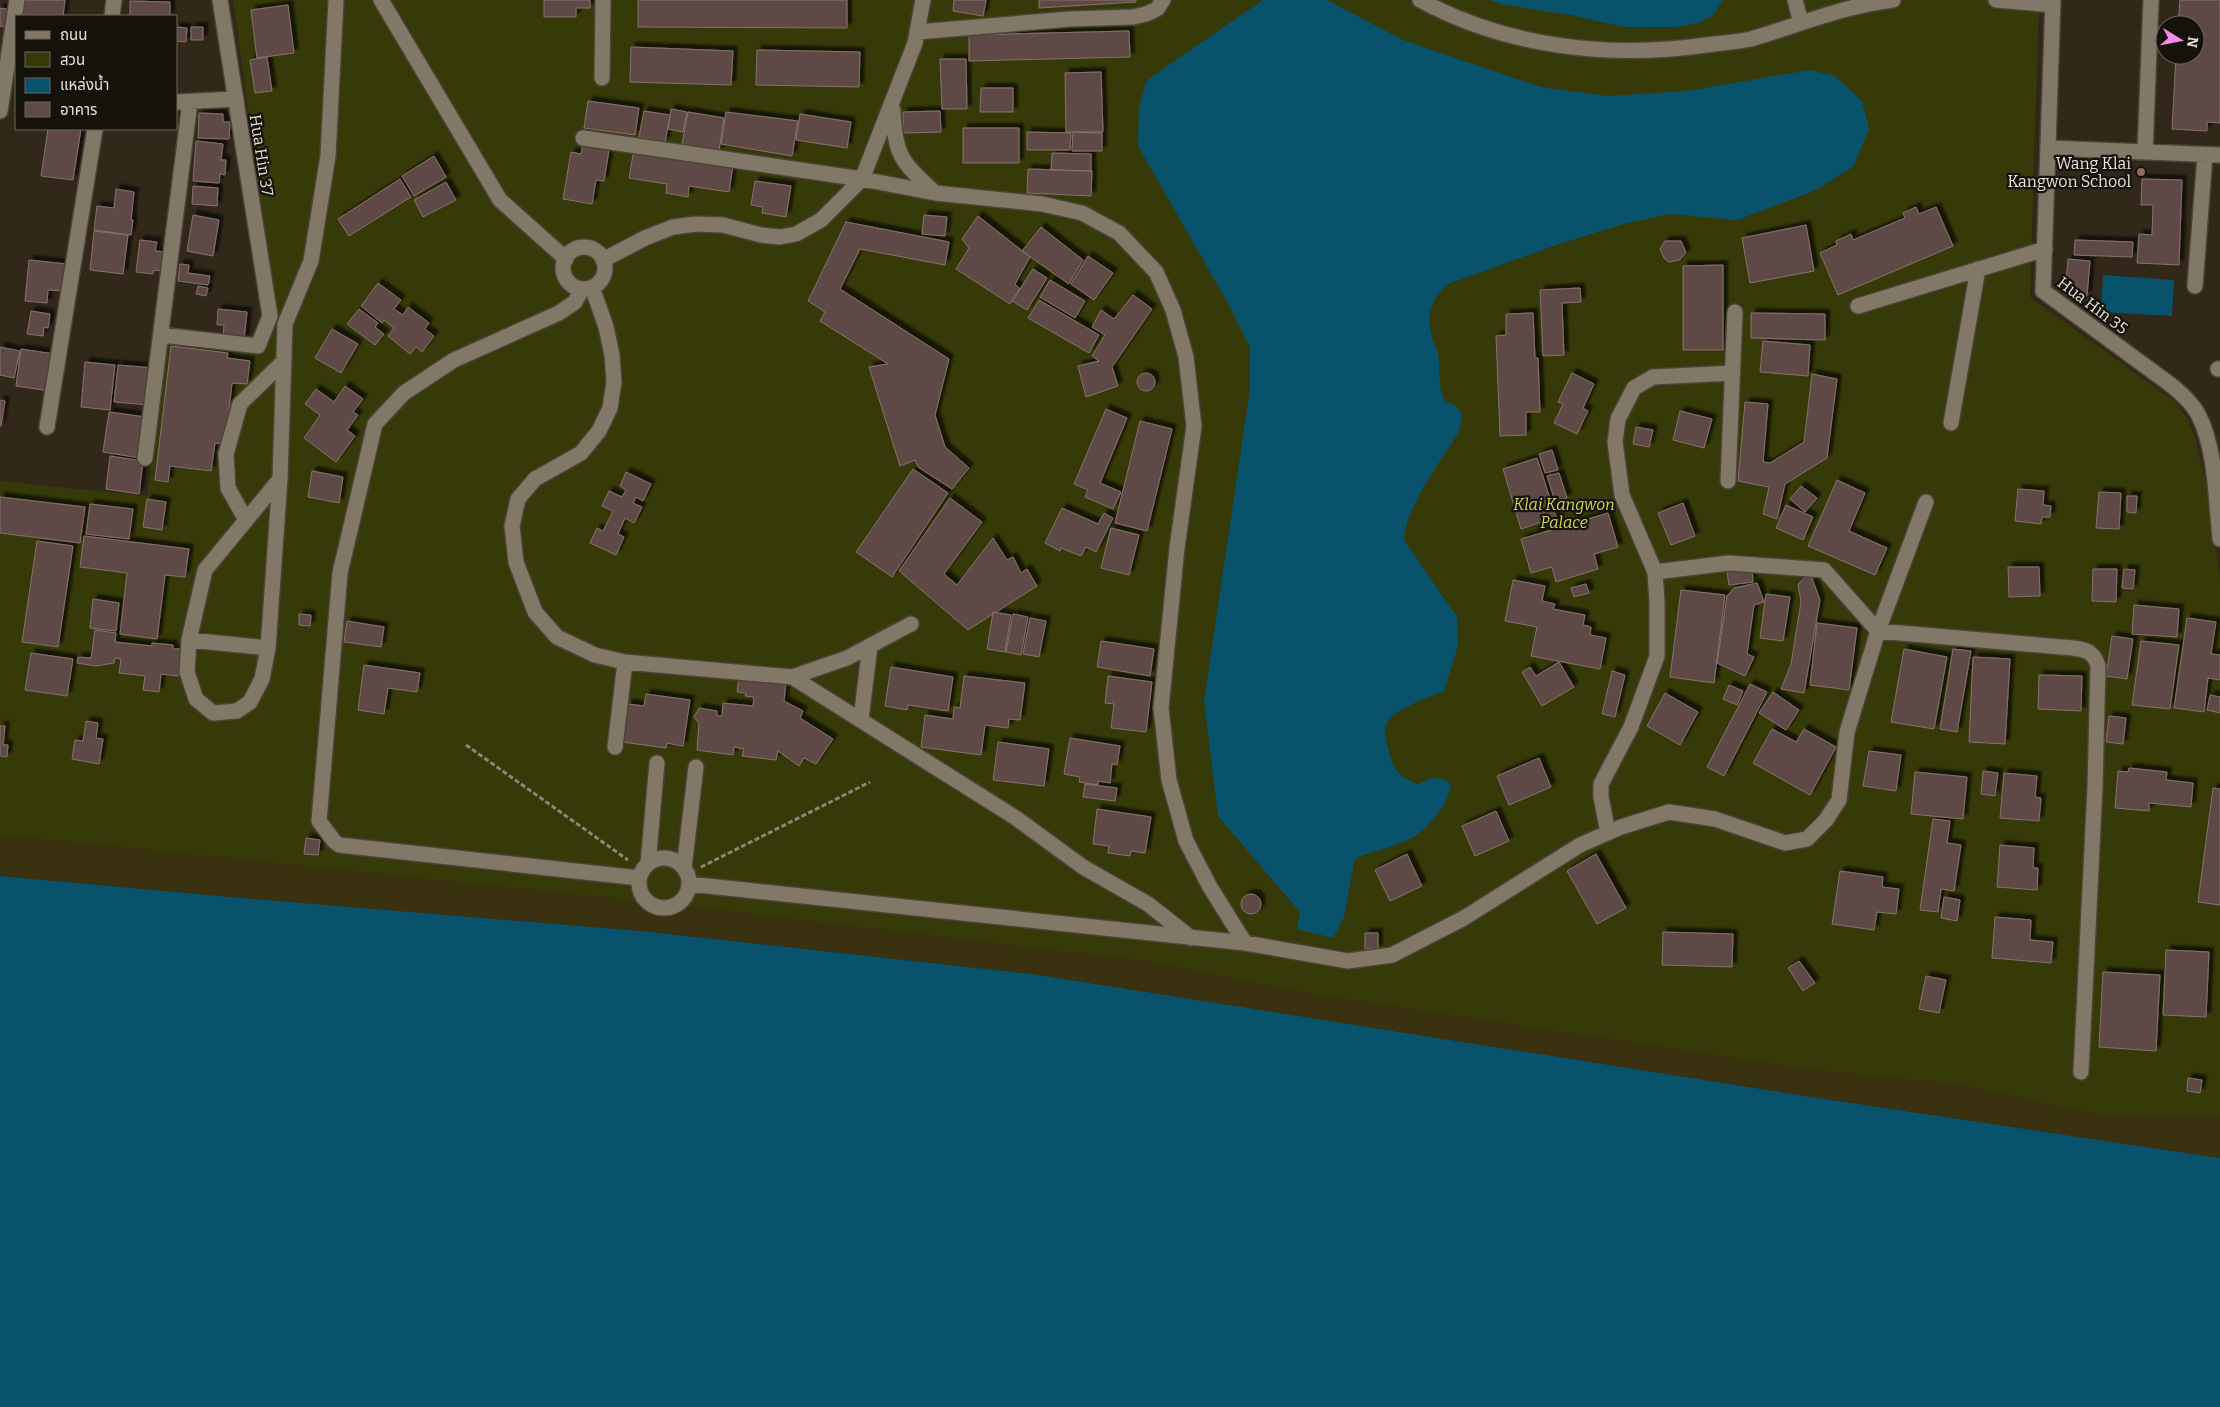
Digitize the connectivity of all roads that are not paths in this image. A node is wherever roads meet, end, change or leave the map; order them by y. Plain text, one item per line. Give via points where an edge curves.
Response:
1 (17, 0) edge
2 (114, 0) edge
3 (220, 0) edge
4 (336, 0) edge
5 (381, 0) edge
6 (604, 0) edge
7 (924, 0) edge
8 (1163, 0) edge
9 (1420, 0) edge
10 (1794, 0) edge
11 (1893, 0) edge
12 (1996, 0) edge
13 (2151, 0) edge
14 (1861, 2) edge
15 (2053, 3) edge
16 (16, 15) edge
17 (112, 15) edge
18 (1802, 23) junction
19 (15, 27) edge
20 (917, 32) junction
21 (602, 78) dead end
22 (10, 93) edge
23 (236, 99) junction
24 (183, 102) edge
25 (893, 103) junction
26 (0, 111) edge
27 (95, 130) edge
28 (583, 138) dead end
29 (2048, 148) junction
30 (2145, 152) junction
31 (2213, 155) edge
32 (862, 179) junction
33 (935, 193) junction
34 (2044, 249) junction
35 (566, 259) junction
36 (603, 260) junction
37 (1978, 269) junction
38 (2195, 286) dead end
39 (587, 288) junction
40 (1858, 306) dead end
41 (1735, 312) dead end
42 (161, 335) junction
43 (283, 362) junction
44 (1733, 373) junction
45 (1951, 423) dead end
46 (47, 428) dead end
47 (145, 458) dead end
48 (280, 479) junction
49 (1728, 481) dead end
50 (1926, 502) dead end
51 (246, 520) junction
52 (2220, 539) edge
53 (1655, 572) junction
54 (911, 624) dead end
55 (1878, 631) junction
56 (189, 640) junction
57 (870, 646) junction
58 (268, 648) junction
59 (625, 662) junction
60 (792, 677) junction
61 (861, 719) junction
62 (615, 747) dead end
63 (657, 763) dead end
64 (696, 767) dead end
65 (1608, 833) junction
66 (643, 871) junction
67 (687, 876) junction
68 (1191, 938) junction
69 (1245, 943) junction
70 (2081, 1072) dead end

1 - 16 street
2 - 17 street
3 - 23 street, Hua Hin 37
4 - 43 street via 328,156 311,260 285,324
5 - 35 street via 500,200
6 - 21 street
7 - 20 street
8 - 20 street via 1157,9 1133,17
9 - 18 street via 1480,26 1549,44 1594,50 1672,50 1749,39
10 - 18 street
11 - 14 street
12 - 15 street
13 - 30 street
14 - 18 street
15 - 29 street, Hua Hin 35
19 - 22 street
20 - 25 street
22 - 26 street
23 - 24 street
23 - 42 street, Hua Hin 37 via 270,316 258,346
24 - 42 street
25 - 32 street
25 - 33 street via 894,140 902,160
27 - 46 street
28 - 32 street
29 - 30 street
29 - 34 street, Hua Hin 35
30 - 31 street
31 - 38 street
32 - 33 street
32 - 36 street via 820,220 796,234 770,236 722,225 673,227
33 - 69 street via 1042,204 1082,213 1119,233 1156,272 1173,310 1186,357 1194,426 1177,548 1161,708 1170,780 1186,841 1210,888
34 - 37 street
34 - 52 street, Hua Hin 35 via 2043,292 2167,382 2199,415 2210,455
35 - 36 street via 584,247 597,252
35 - 39 street via 564,275 572,286
36 - 39 street via 602,280
37 - 40 street
37 - 45 street
39 - 59 street via 606,327 612,355 614,382 610,408 599,431 581,452 535,479 518,499 512,526 516,562 535,612 557,637 595,655
39 - 66 street via 559,313 454,360 404,393 376,424 340,573 319,821 334,842 340,845
41 - 44 street
42 - 47 street
43 - 48 street
43 - 51 street via 240,404 226,454 228,488
44 - 49 street
44 - 53 street via 1653,377 1634,388 1618,419 1615,442 1622,495
48 - 51 street
48 - 58 street
50 - 55 street
51 - 56 street via 205,570
53 - 55 street via 1729,563 1824,570
53 - 65 street via 1657,656 1631,727 1601,784
54 - 57 street
55 - 65 street via 1847,732 1839,800 1826,820 1807,838 1785,843 1715,819 1669,812
55 - 70 street via 2073,648 2088,650 2095,656 2098,666 2095,787
56 - 58 street
56 - 58 street via 187,672 196,699 213,713 237,711 250,702 262,679
57 - 60 street via 847,658
57 - 61 street
59 - 60 street
59 - 62 street
60 - 61 street
61 - 68 street via 1016,818 1083,867 1148,904
63 - 66 street
64 - 67 street
65 - 69 street via 1580,845 1464,918 1392,955 1348,962
66 - 67 street via 656,859 673,859
66 - 67 street via 642,895 647,902 663,908 680,903 685,896
67 - 68 street
68 - 69 street

